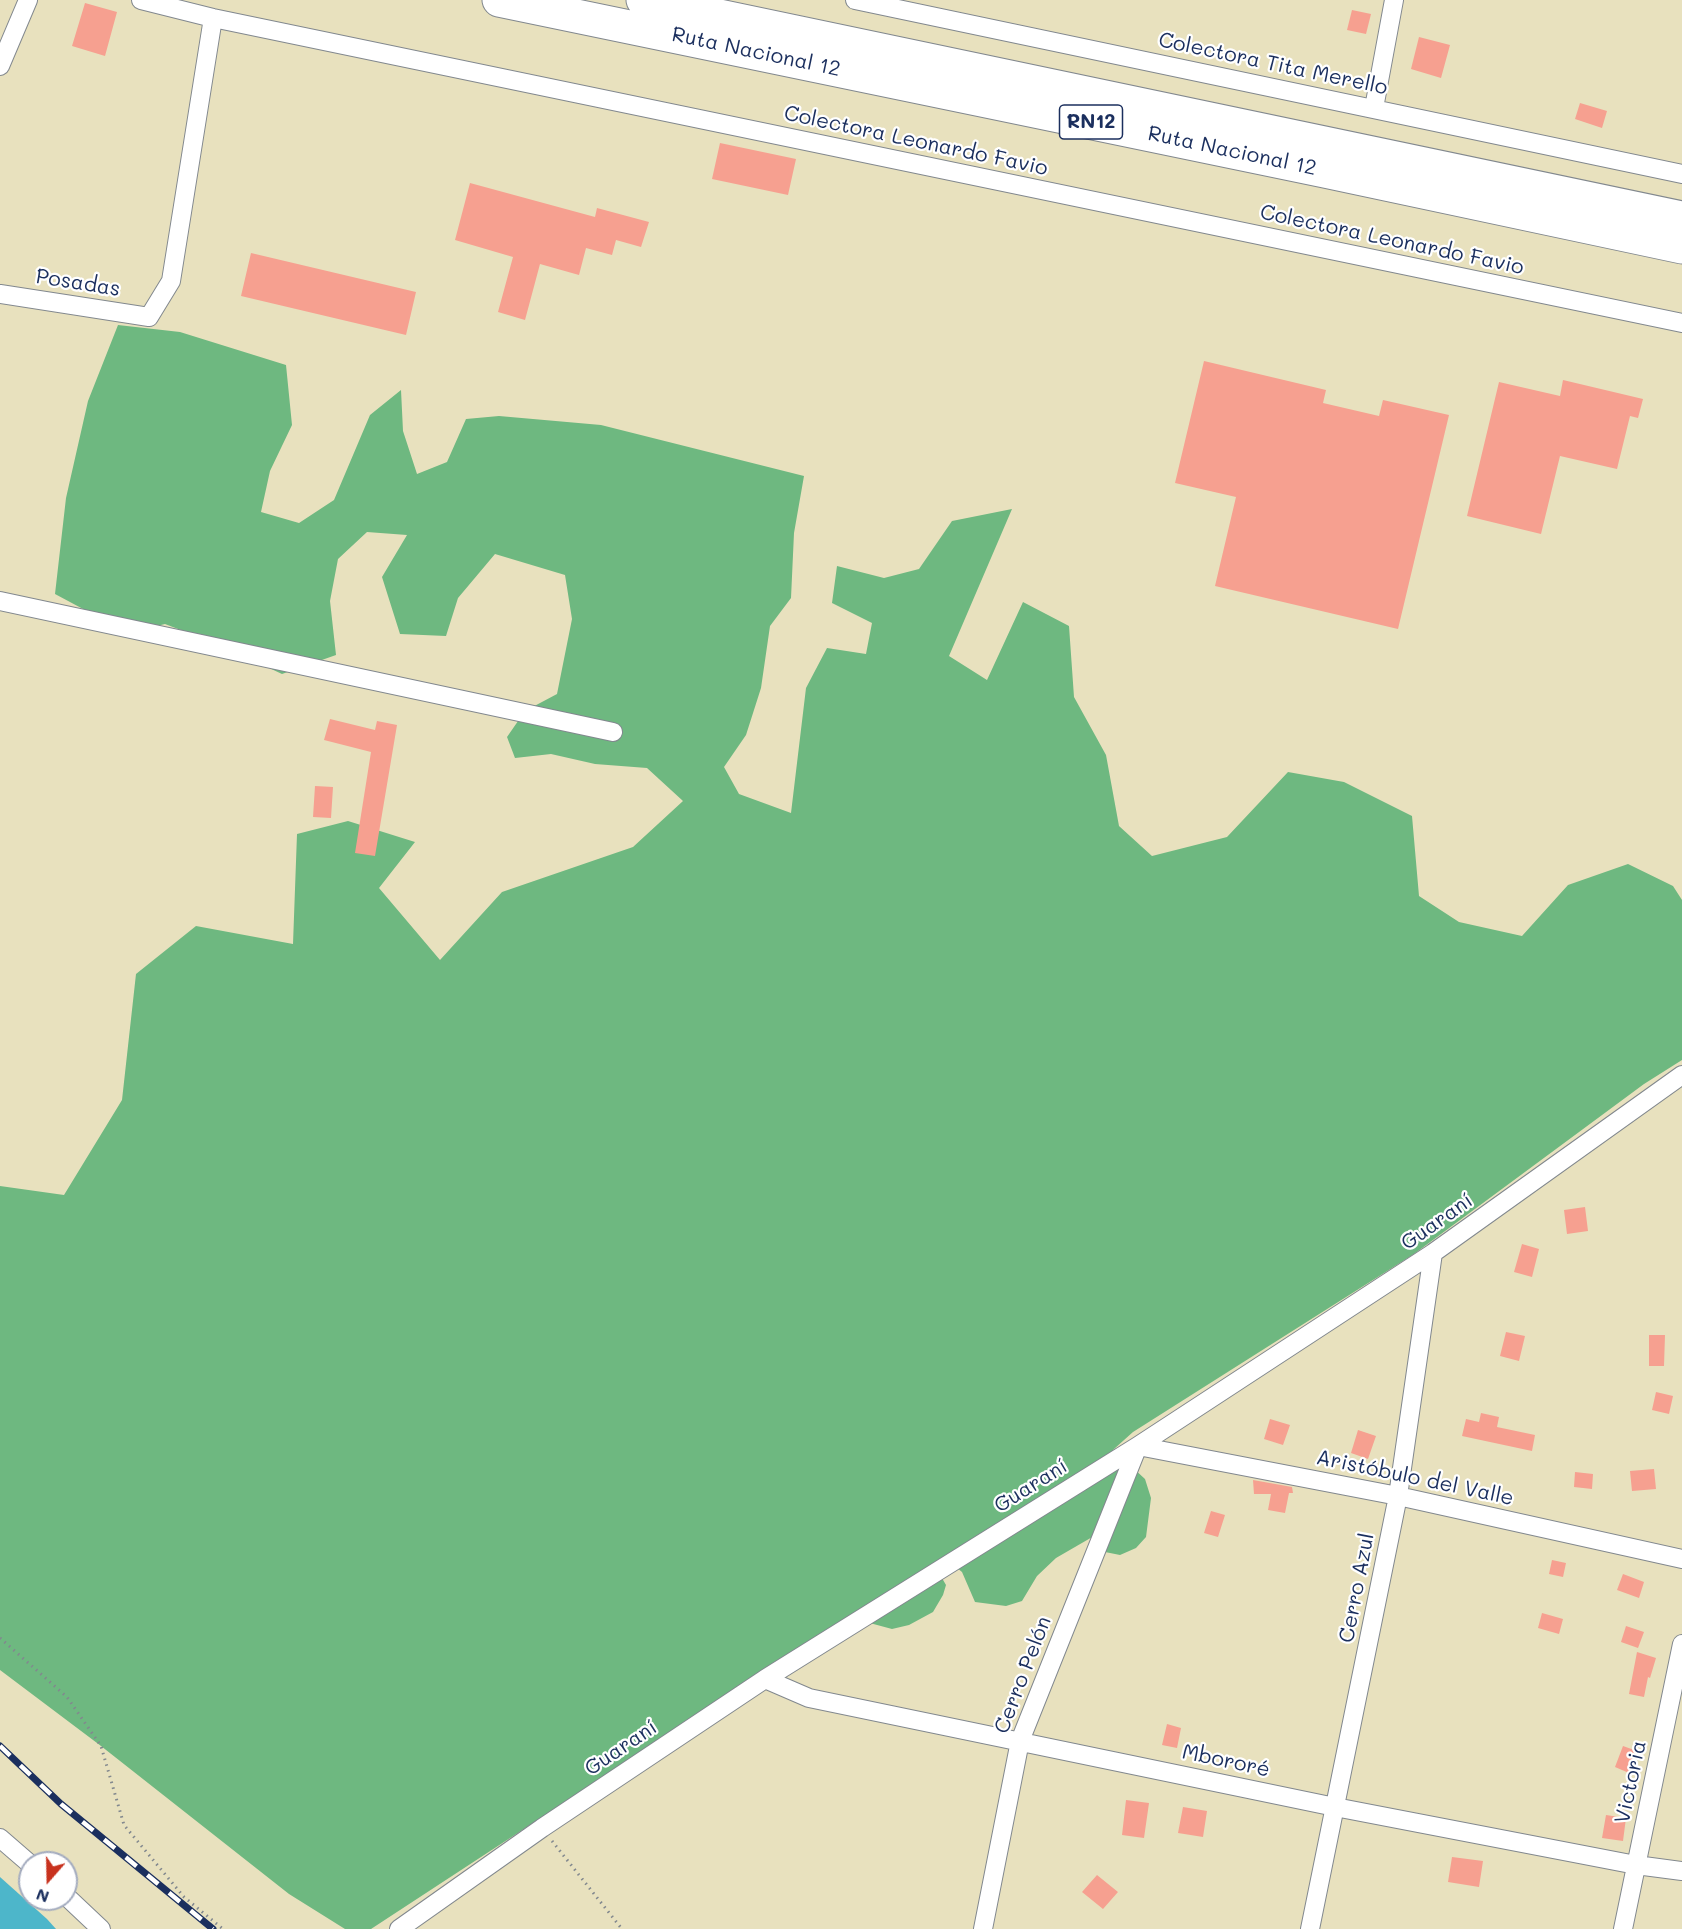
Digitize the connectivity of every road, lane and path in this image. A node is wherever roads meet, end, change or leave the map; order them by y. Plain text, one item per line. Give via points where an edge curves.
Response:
1 (28, 0) edge
2 (143, 0) edge
3 (499, 0) edge
4 (643, 0) edge
5 (855, 0) edge
6 (1394, 0) edge
7 (935, 8) edge
8 (213, 18) junction
9 (0, 66) edge
10 (1374, 108) junction
11 (1682, 174) edge
12 (1682, 218) edge
13 (1682, 247) edge
14 (0, 294) edge
15 (1682, 323) edge
16 (0, 601) edge
17 (613, 732) dead end
18 (1682, 1075) edge
19 (1433, 1253) junction
20 (1138, 1446) junction
21 (1398, 1496) junction
22 (1682, 1559) edge
23 (0, 1638) edge
24 (1682, 1644) edge
25 (765, 1679) junction
26 (1020, 1741) junction
27 (1335, 1807) junction
28 (542, 1828) junction
29 (0, 1838) edge
30 (18, 1854) edge
31 (1636, 1865) junction
32 (1682, 1870) edge
33 (78, 1907) edge
34 (102, 1929) edge
35 (223, 1929) edge
36 (399, 1929) edge
37 (622, 1929) edge
38 (983, 1929) edge
39 (1310, 1929) edge
40 (1623, 1929) edge

1 - 9 street
2 - 8 street, Colectora Leonardo Favio
3 - 13 highway, Ruta Nacional 12 / RN12
4 - 12 highway, Ruta Nacional 12 / RN12
5 - 7 street, Colectora Tita Merello
6 - 10 street
7 - 10 street, Colectora Tita Merello
8 - 14 street, Posadas via 171,281 149,317
8 - 15 street, Colectora Leonardo Favio
10 - 11 street, Colectora Tita Merello
16 - 17 street
18 - 19 street, Guaraní
19 - 20 street, Guaraní
19 - 21 street, Cerro Azul
20 - 21 street, Aristóbulo del Valle
20 - 25 street, Guaraní
20 - 26 street, Cerro Pelón
21 - 22 street, Aristóbulo del Valle
21 - 27 street, Cerro Azul
23 - 35 path via 67,1697 101,1746 124,1825 184,1897
24 - 31 street, Victoria
25 - 26 street, Mbororé via 809,1698
25 - 28 street, Guaraní
26 - 27 street, Mbororé
26 - 38 street, Cerro Pelón
27 - 31 street, Mbororé
27 - 39 street, Cerro Azul
28 - 36 street, Guaraní
28 - 37 path
29 - 30 street
31 - 32 street, Mbororé
31 - 40 street, Victoria
33 - 34 street

